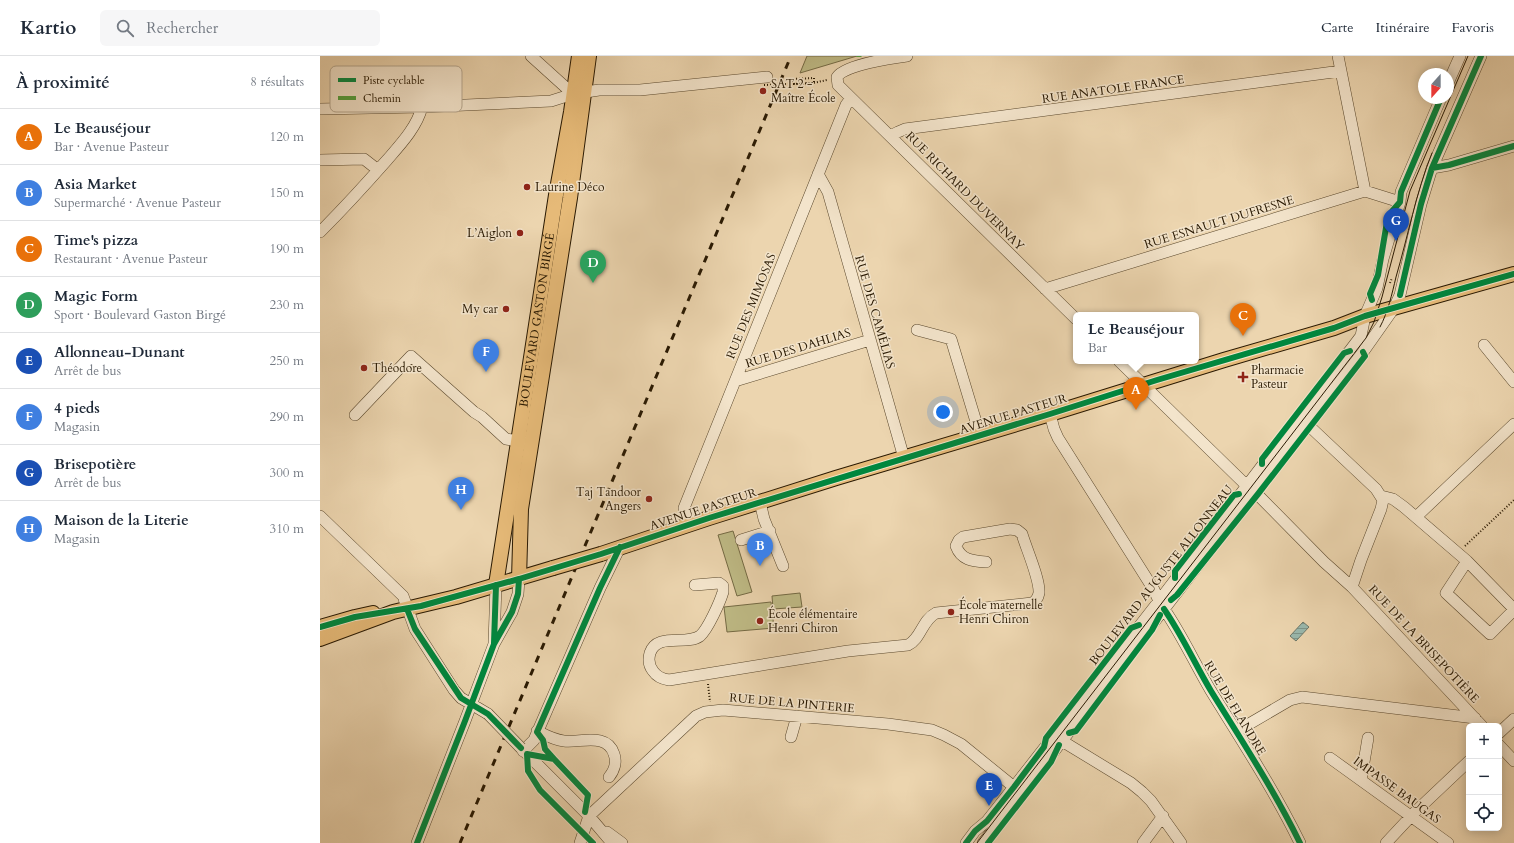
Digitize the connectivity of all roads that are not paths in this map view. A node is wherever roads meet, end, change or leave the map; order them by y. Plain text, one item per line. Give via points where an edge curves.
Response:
1 (532, 56) edge
2 (579, 56) edge
3 (589, 56) edge
4 (907, 56) edge
5 (1338, 56) edge
6 (1460, 56) edge
7 (1481, 56) edge
8 (1454, 70) edge
9 (1341, 72) junction
10 (766, 81) road end
11 (579, 93) junction
12 (851, 98) junction
13 (1438, 104) edge
14 (462, 105) edge
15 (320, 109) edge
16 (330, 109) edge
17 (421, 112) edge
18 (890, 136) junction
19 (1514, 146) edge
20 (320, 160) edge
21 (1432, 168) junction
22 (378, 170) junction
23 (818, 174) junction
24 (1365, 191) junction
25 (1400, 202) junction
26 (320, 232) edge
27 (1514, 274) edge
28 (1045, 289) junction
29 (1394, 308) junction
30 (1073, 316) edge
31 (1365, 316) junction
32 (917, 330) dead end
33 (870, 340) junction
34 (1484, 345) dead end
35 (1123, 364) edge
36 (735, 381) junction
37 (1514, 382) edge
38 (1144, 385) junction
39 (1050, 414) junction
40 (355, 415) dead end
41 (1307, 424) junction
42 (1514, 424) edge
43 (980, 435) junction
44 (525, 442) junction
45 (904, 458) junction
46 (1251, 488) junction
47 (1381, 496) junction
48 (760, 502) junction
49 (320, 516) edge
50 (1416, 517) junction
51 (688, 525) junction
52 (770, 531) junction
53 (741, 540) dead end
54 (620, 547) junction
55 (1468, 561) junction
56 (986, 562) dead end
57 (783, 566) dead end
58 (519, 578) junction
59 (496, 585) junction
60 (695, 585) dead end
61 (1352, 587) junction
62 (1161, 605) junction
63 (407, 609) junction
64 (1514, 610) edge
65 (320, 627) edge
66 (320, 639) edge
67 (494, 644) junction
68 (472, 704) junction
69 (797, 716) junction
70 (1514, 719) edge
71 (1478, 722) edge
72 (1502, 730) edge
73 (537, 731) junction
74 (1237, 731) junction
75 (791, 737) dead end
76 (1368, 738) dead end
77 (1062, 742) junction
78 (1502, 748) edge
79 (522, 749) junction
80 (1330, 758) dead end
81 (1514, 761) edge
82 (1466, 764) edge
83 (609, 777) dead end
84 (1361, 780) junction
85 (1014, 787) junction
86 (589, 816) junction
87 (1163, 816) junction
88 (1411, 816) junction
89 (1288, 818) junction
90 (600, 827) junction
91 (417, 843) edge
92 (580, 843) edge
93 (612, 843) edge
94 (622, 843) edge
95 (966, 843) edge
96 (983, 843) edge
97 (1143, 843) edge
98 (1181, 843) edge
99 (1300, 843) edge
100 (1305, 843) edge
101 (1386, 843) edge
102 (1448, 843) edge

1 - 11 street
2 - 11 main road, BOULEVARD GASTON BIRGÉ
3 - 11 main road, BOULEVARD GASTON BIRGÉ
4 - 12 street, RUE RICHARD DUVERNAY via 874,62 843,72 836,81
5 - 9 street
6 - 8 street
7 - 21 street
9 - 18 street, RUE ANATOLE FRANCE via 905,129
9 - 24 street
10 - 11 street
11 - 14 street via 550,101
11 - 44 main road, BOULEVARD GASTON BIRGÉ via 569,205
12 - 18 street, RUE RICHARD DUVERNAY
12 - 23 street, RUE DES MIMOSAS
13 - 25 street, BOULEVARD AUGUSTE ALLONNEAU via 1401,192
15 - 16 street
17 - 22 street via 404,139
18 - 28 street, RUE RICHARD DUVERNAY
19 - 21 street
20 - 22 street via 364,159
21 - 29 street via 1400,296
22 - 26 street
23 - 33 street, RUE DES CAMÉLIAS via 828,192
23 - 36 street, RUE DES MIMOSAS
24 - 25 street
24 - 28 street, RUE ESNAULT DUFRESNE
25 - 31 street, BOULEVARD AUGUSTE ALLONNEAU via 1377,288
27 - 29 main road, AVENUE PASTEUR
28 - 30 street, RUE RICHARD DUVERNAY
29 - 31 main road, AVENUE PASTEUR
29 - 41 street
31 - 38 main road, AVENUE PASTEUR via 1334,328
31 - 46 street, BOULEVARD AUGUSTE ALLONNEAU via 1361,336
32 - 43 street via 951,339
33 - 36 street, RUE DES DAHLIAS
33 - 45 street, RUE DES CAMÉLIAS
34 - 37 street
35 - 38 street
36 - 51 street, RUE DES MIMOSAS via 684,508
38 - 39 main road, AVENUE PASTEUR
38 - 46 street
39 - 43 main road, AVENUE PASTEUR
39 - 62 street, RUE DE FLANDRE via 1058,438
40 - 44 street via 411,356 506,438
41 - 46 street
41 - 47 street
42 - 50 street
43 - 45 main road, AVENUE PASTEUR
44 - 58 main road, BOULEVARD GASTON BIRGÉ
44 - 59 main road, BOULEVARD GASTON BIRGÉ
45 - 48 main road, AVENUE PASTEUR
46 - 61 street
46 - 62 street, BOULEVARD AUGUSTE ALLONNEAU
47 - 50 street via 1393,499
47 - 61 street, RUE DE LA BRISEPOTIÈRE via 1381,509
48 - 51 main road, AVENUE PASTEUR
48 - 52 street
49 - 63 street via 402,594
50 - 55 street
51 - 54 main road, AVENUE PASTEUR
52 - 53 street
52 - 57 street
54 - 58 main road, AVENUE PASTEUR, bridge
54 - 73 street
55 - 64 street
55 - 64 street via 1446,593 1490,634
56 - 60 street via 970,561 960,555 956,546 959,540 997,531 1017,530 1022,534 1037,580 1037,599 1032,603 936,613 908,645 848,651 664,679 655,674 650,665 650,655 654,646 664,641 692,639 701,635 723,592 723,586 719,583
58 - 59 main road, AVENUE PASTEUR
58 - 67 street via 516,602
59 - 63 main road, AVENUE PASTEUR
59 - 67 street
61 - 71 street, RUE DE LA BRISEPOTIÈRE
62 - 74 street, RUE DE FLANDRE
62 - 77 street
62 - 85 street, BOULEVARD AUGUSTE ALLONNEAU
63 - 65 main road via 357,616
63 - 66 main road
63 - 68 street via 414,629 454,690 461,698
67 - 68 street
68 - 79 street, bridge via 488,714
68 - 91 street
69 - 75 street
69 - 85 street, RUE DE LA PINTERIE via 932,730 962,744
69 - 86 street, RUE DE LA PINTERIE via 723,710 700,714
70 - 72 street
71 - 74 street via 1302,697 1290,700
73 - 79 street via 533,742
73 - 83 street via 563,741 590,740 605,743 612,748 615,756 615,765
74 - 89 street, RUE DE FLANDRE
76 - 84 street
77 - 87 street via 1131,783
77 - 96 street
78 - 81 street
79 - 86 street
80 - 84 street, IMPASSE BAUGAS
82 - 88 street
84 - 88 street, IMPASSE BAUGAS
85 - 95 street, BOULEVARD AUGUSTE ALLONNEAU
86 - 90 street
86 - 92 street
87 - 97 street
87 - 98 street
88 - 101 street
88 - 102 street, IMPASSE BAUGAS
89 - 99 street, RUE DE FLANDRE
89 - 100 street, RUE DE FLANDRE
90 - 93 street
90 - 94 street

